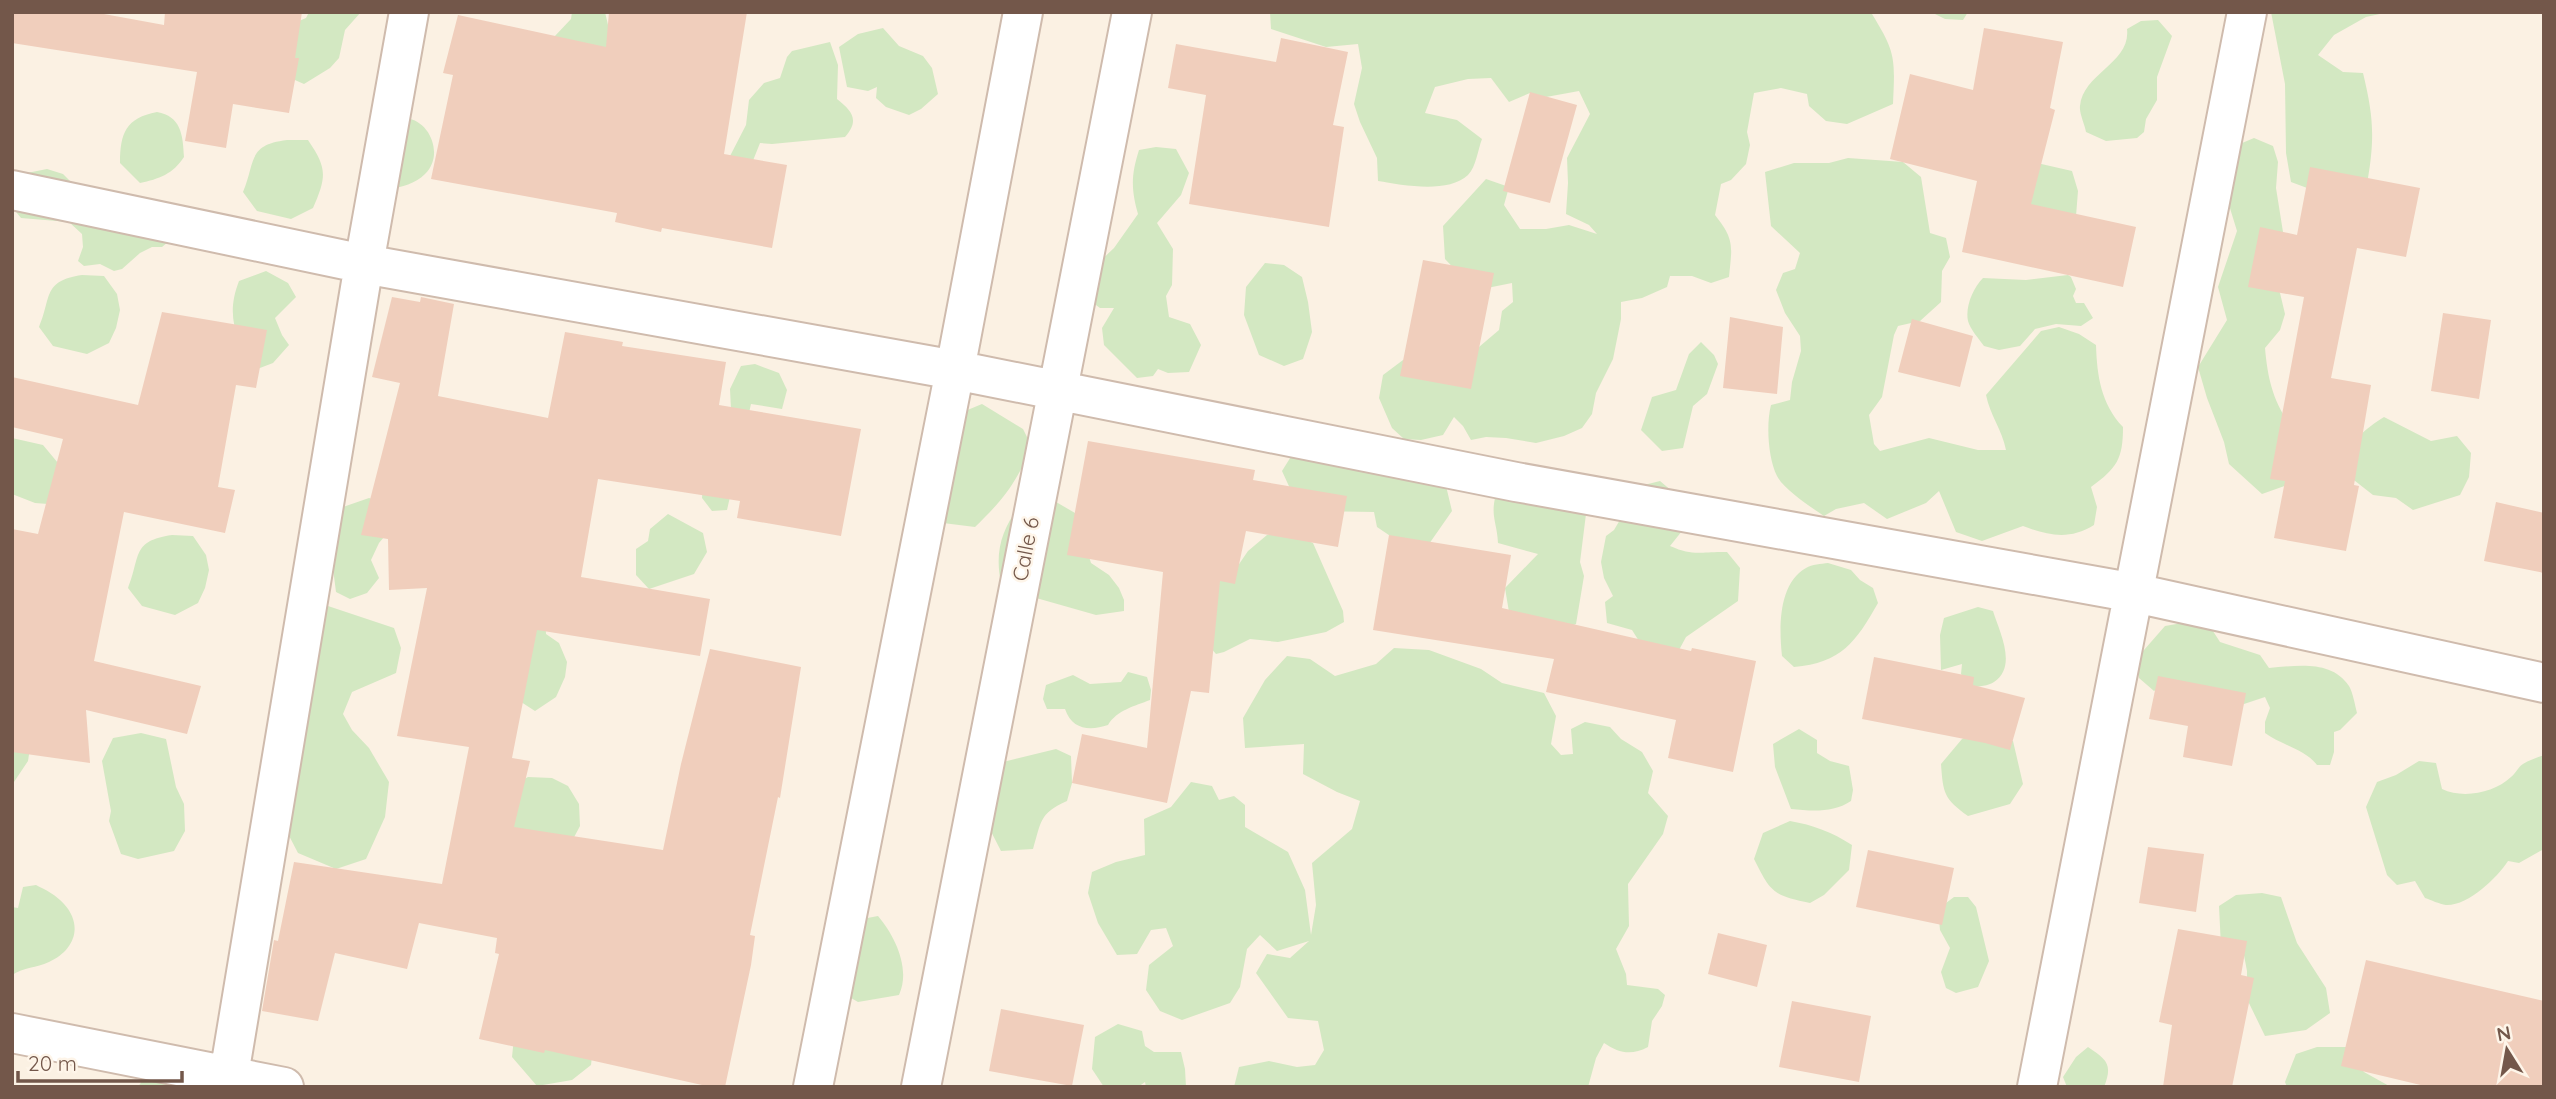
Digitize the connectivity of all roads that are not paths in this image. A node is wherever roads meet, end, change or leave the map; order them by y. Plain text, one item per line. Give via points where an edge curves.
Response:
1 (409, 12) edge
2 (1023, 12) edge
3 (1132, 12) edge
4 (2247, 12) edge
5 (12, 190) edge
6 (364, 264) junction
7 (955, 370) junction
8 (1057, 390) junction
9 (2135, 593) junction
10 (2544, 682) edge
11 (12, 1033) edge
12 (229, 1076) junction
13 (284, 1087) edge
14 (813, 1087) edge
15 (921, 1087) edge
16 (2038, 1087) edge

1 - 6 street
2 - 7 street
3 - 8 street, Calle 6
4 - 9 street
5 - 6 street
6 - 7 street
6 - 12 street
7 - 8 street
7 - 14 street
8 - 9 street via 1517,482
8 - 15 street, Calle 6
9 - 10 street
9 - 16 street
11 - 12 street
12 - 13 street

